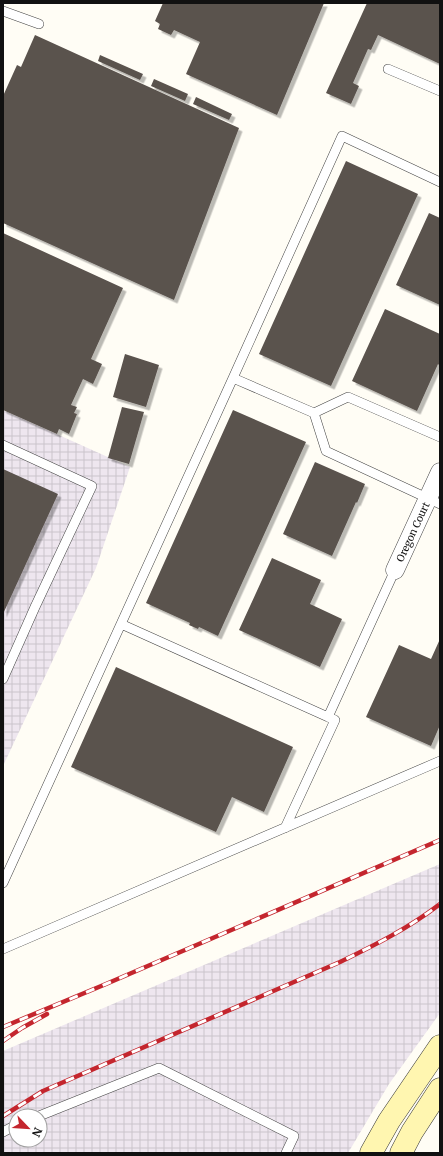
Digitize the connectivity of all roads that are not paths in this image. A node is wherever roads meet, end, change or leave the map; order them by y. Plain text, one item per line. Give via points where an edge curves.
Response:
1 (3, 11) edge
2 (39, 24) dead end
3 (388, 69) dead end
4 (440, 90) edge
5 (440, 182) edge
6 (233, 378) junction
7 (314, 413) junction
8 (440, 437) edge
9 (3, 445) edge
10 (440, 472) edge
11 (434, 501) edge
12 (395, 570) joint
13 (121, 624) junction
14 (3, 679) edge
15 (328, 717) junction
16 (440, 761) edge
17 (285, 828) junction
18 (3, 883) edge
19 (3, 950) edge
20 (440, 1046) edge
21 (440, 1089) edge
22 (48, 1112) edge
23 (286, 1153) edge
24 (371, 1153) edge
25 (401, 1153) edge

1 - 2 lane
3 - 4 lane
5 - 6 lane via 342,136
6 - 7 lane
6 - 13 lane
7 - 8 lane via 348,397
7 - 11 lane via 326,451
9 - 14 lane via 92,486
10 - 11 street, Oregon Court
11 - 12 street, Oregon Court
12 - 15 lane
13 - 15 lane
13 - 18 lane
15 - 17 lane via 334,720
16 - 17 lane
17 - 19 lane
20 - 24 main road via 389,1121
21 - 25 main road
22 - 23 lane via 159,1068 294,1136

